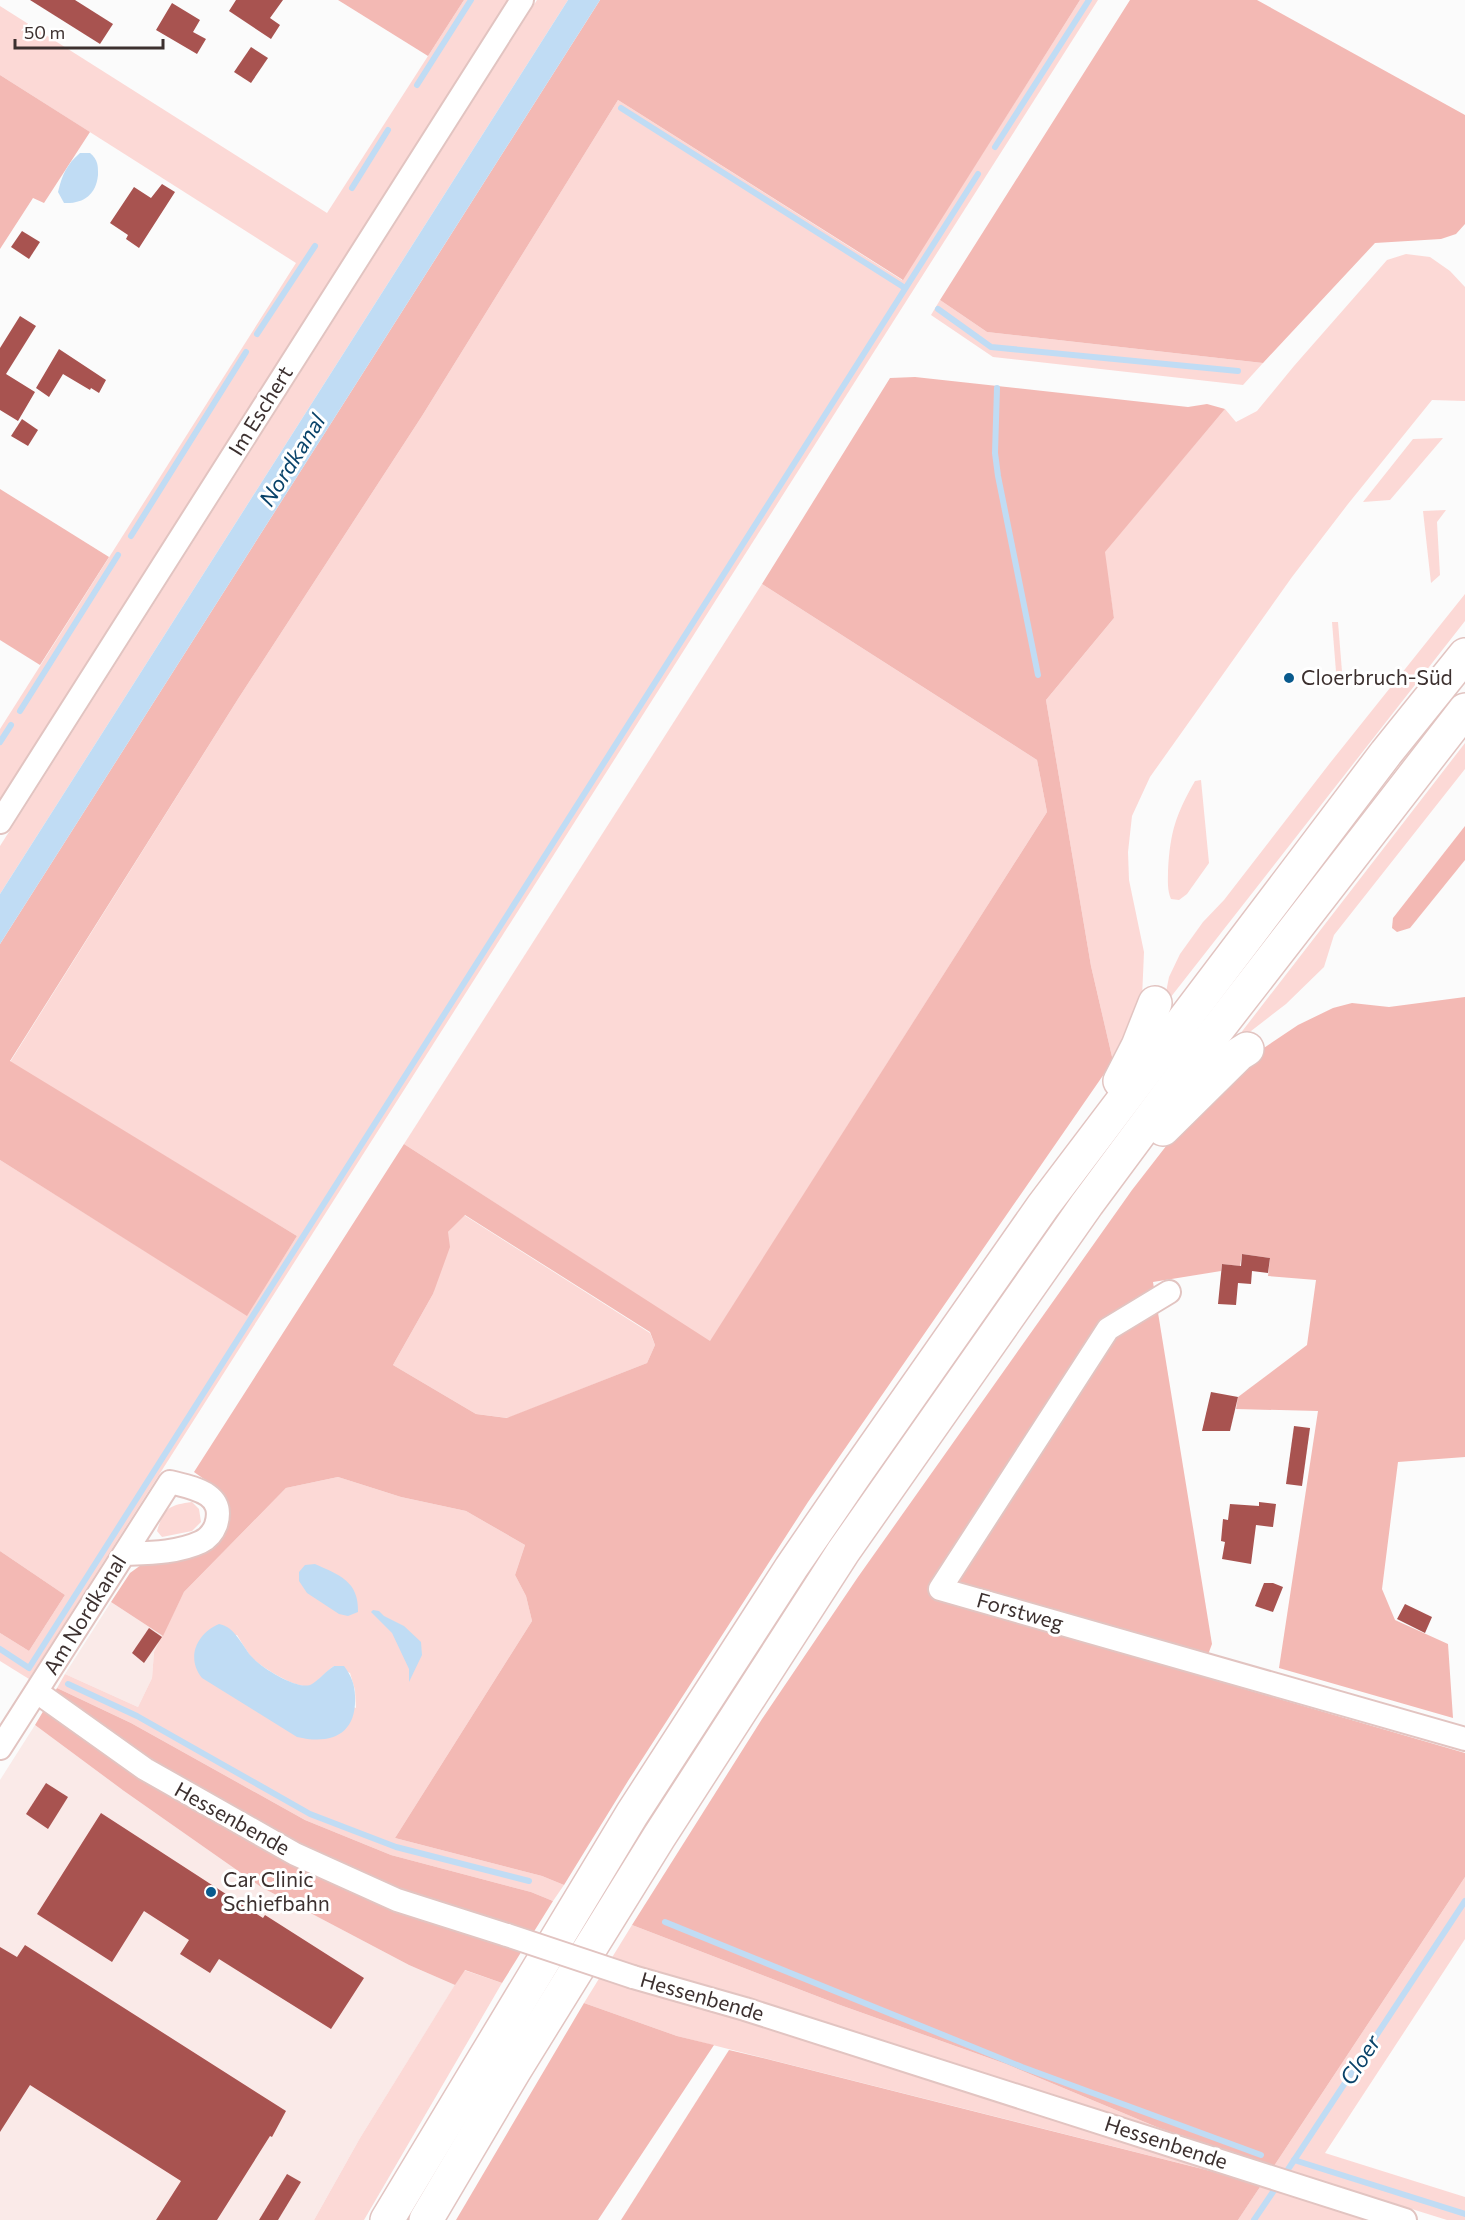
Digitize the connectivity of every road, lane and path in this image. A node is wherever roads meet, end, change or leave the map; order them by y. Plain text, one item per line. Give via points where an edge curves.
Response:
1 (522, 0) edge
2 (1465, 654) edge
3 (1465, 710) edge
4 (0, 822) edge
5 (1155, 1003) dead end
6 (1247, 1049) dead end
7 (1087, 1203) junction
8 (1043, 1206) junction
9 (1169, 1292) dead end
10 (124, 1554) junction
11 (37, 1692) junction
12 (1465, 1739) edge
13 (0, 1748) edge
14 (387, 2220) edge
15 (426, 2220) edge
16 (1405, 2220) edge

1 - 4 street, Im Eschert
2 - 8 highway
3 - 7 highway
5 - 8 highway via 1114,1092
6 - 7 highway
7 - 15 highway via 843,1552 659,1837
8 - 14 highway via 772,1597 632,1814
9 - 12 street, Forstweg via 1108,1329 940,1589
10 - 10 street, Am Nordkanal via 169,1551 200,1543 214,1529 216,1503 207,1494 170,1482
10 - 11 street, Am Nordkanal
11 - 13 street, Am Nordkanal
11 - 16 street, Hessenbende, bridge via 145,1769 295,1854 397,1900

